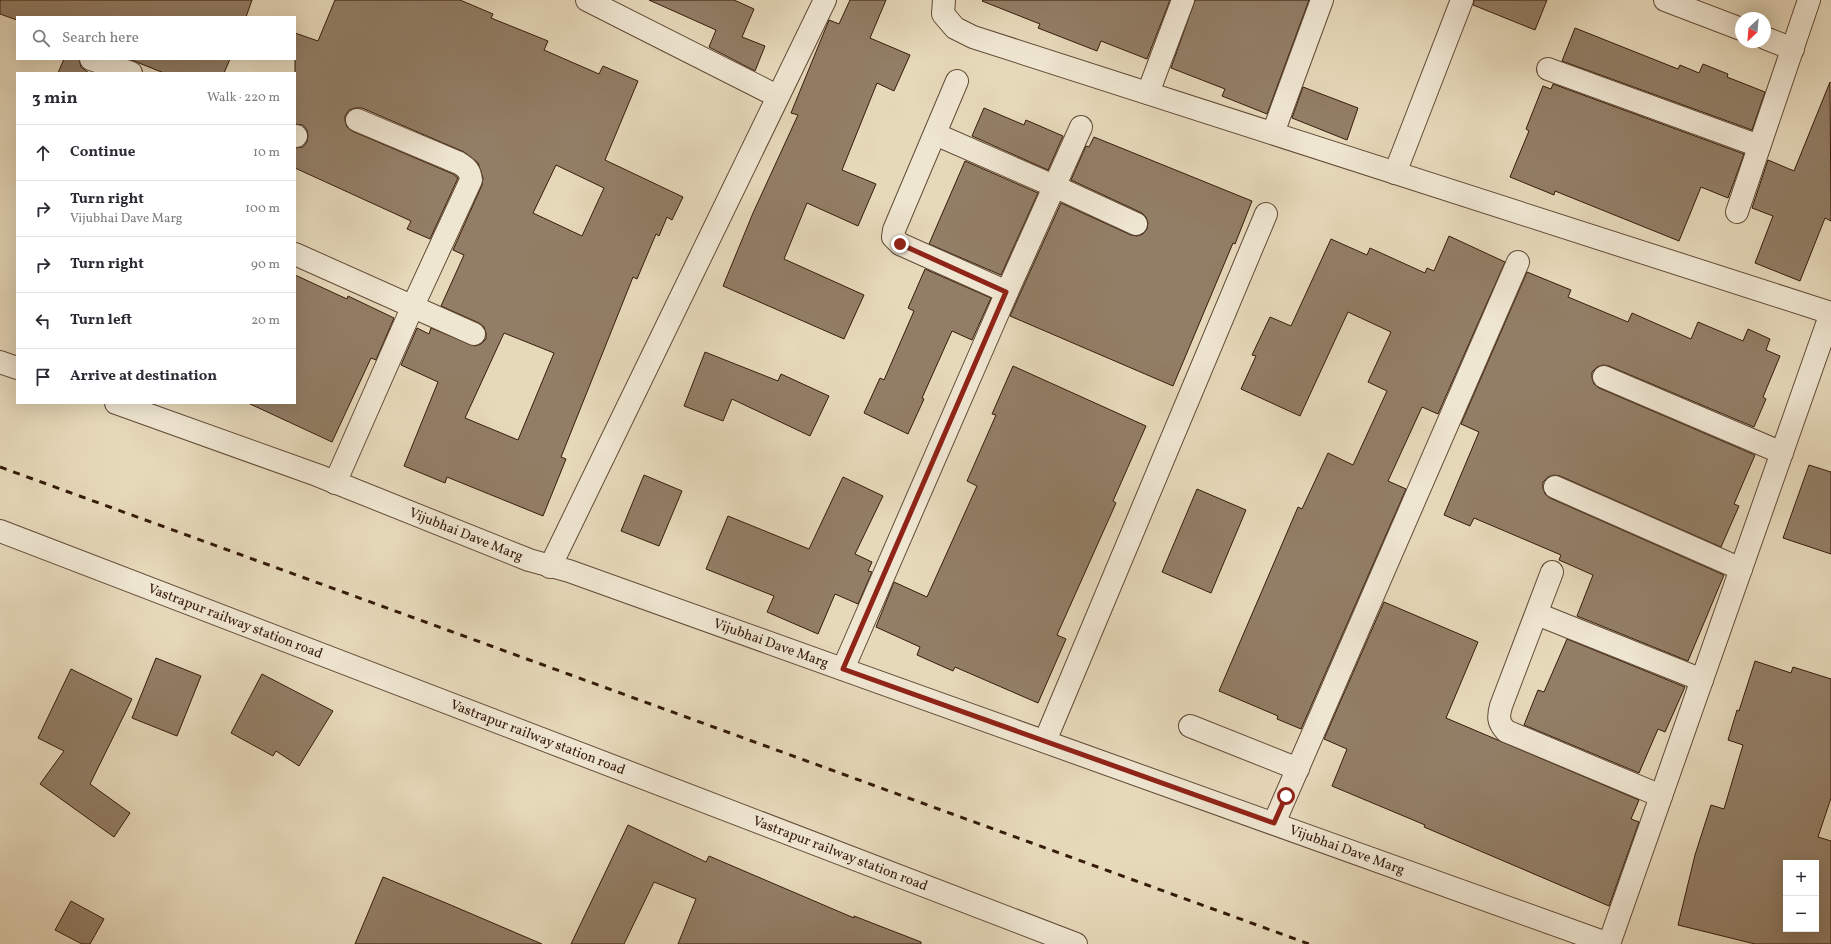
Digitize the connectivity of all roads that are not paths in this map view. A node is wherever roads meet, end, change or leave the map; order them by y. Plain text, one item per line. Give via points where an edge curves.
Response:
1 (587, 0) edge
2 (825, 0) edge
3 (944, 0) edge
4 (1183, 0) edge
5 (1322, 0) edge
6 (1462, 0) edge
7 (1665, 0) edge
8 (1809, 0) edge
9 (1735, 27) edge
10 (1771, 40) edge
11 (1793, 49) junction
12 (94, 60) edge
13 (1548, 69) dead end
14 (128, 72) edge
15 (957, 81) dead end
16 (1148, 93) junction
17 (778, 96) junction
18 (357, 120) dead end
19 (1081, 127) dead end
20 (935, 134) junction
21 (1273, 134) junction
22 (1760, 146) junction
23 (1396, 173) junction
24 (1054, 186) junction
25 (1737, 212) dead end
26 (1266, 214) dead end
27 (1136, 224) dead end
28 (296, 254) edge
29 (1518, 262) dead end
30 (1006, 292) junction
31 (412, 308) junction
32 (1831, 313) edge
33 (474, 334) dead end
34 (0, 362) edge
35 (16, 368) edge
36 (1604, 377) dead end
37 (119, 404) edge
38 (1782, 453) junction
39 (335, 482) junction
40 (1555, 487) dead end
41 (0, 531) edge
42 (550, 567) junction
43 (1741, 569) junction
44 (1552, 572) dead end
45 (1537, 614) junction
46 (843, 669) junction
47 (1702, 680) junction
48 (1190, 726) dead end
49 (1045, 741) junction
50 (1298, 769) junction
51 (1661, 796) junction
52 (1274, 823) junction
53 (1076, 944) edge
54 (1609, 944) edge

1 - 17 street
2 - 17 street
3 - 16 street via 943,14 955,28 973,37
4 - 16 street
5 - 21 street
6 - 23 street
7 - 9 street
8 - 11 street
10 - 11 street
11 - 22 street
12 - 14 street
13 - 22 street
15 - 20 street
16 - 21 street
17 - 42 street
18 - 31 street via 459,163 468,168 471,174 468,188
19 - 24 street
20 - 24 street
20 - 30 street via 893,237 900,244
21 - 23 street
22 - 25 street
23 - 32 street
24 - 27 street
24 - 30 street
26 - 49 street
28 - 31 street
29 - 50 street
30 - 46 street
31 - 33 street
31 - 39 street
32 - 38 street
34 - 35 street
36 - 38 street
37 - 39 street, Vijubhai Dave Marg
38 - 43 street
39 - 42 street, Vijubhai Dave Marg
40 - 43 street
41 - 53 street, Vastrapur railway station road
42 - 46 street, Vijubhai Dave Marg via 569,571
43 - 47 street
44 - 45 street
45 - 47 street
45 - 51 street via 1501,706 1498,716 1500,724 1506,731
46 - 49 street, Vijubhai Dave Marg
47 - 51 street
48 - 50 street
49 - 52 street, Vijubhai Dave Marg
50 - 52 street
51 - 54 street
52 - 54 street, Vijubhai Dave Marg

